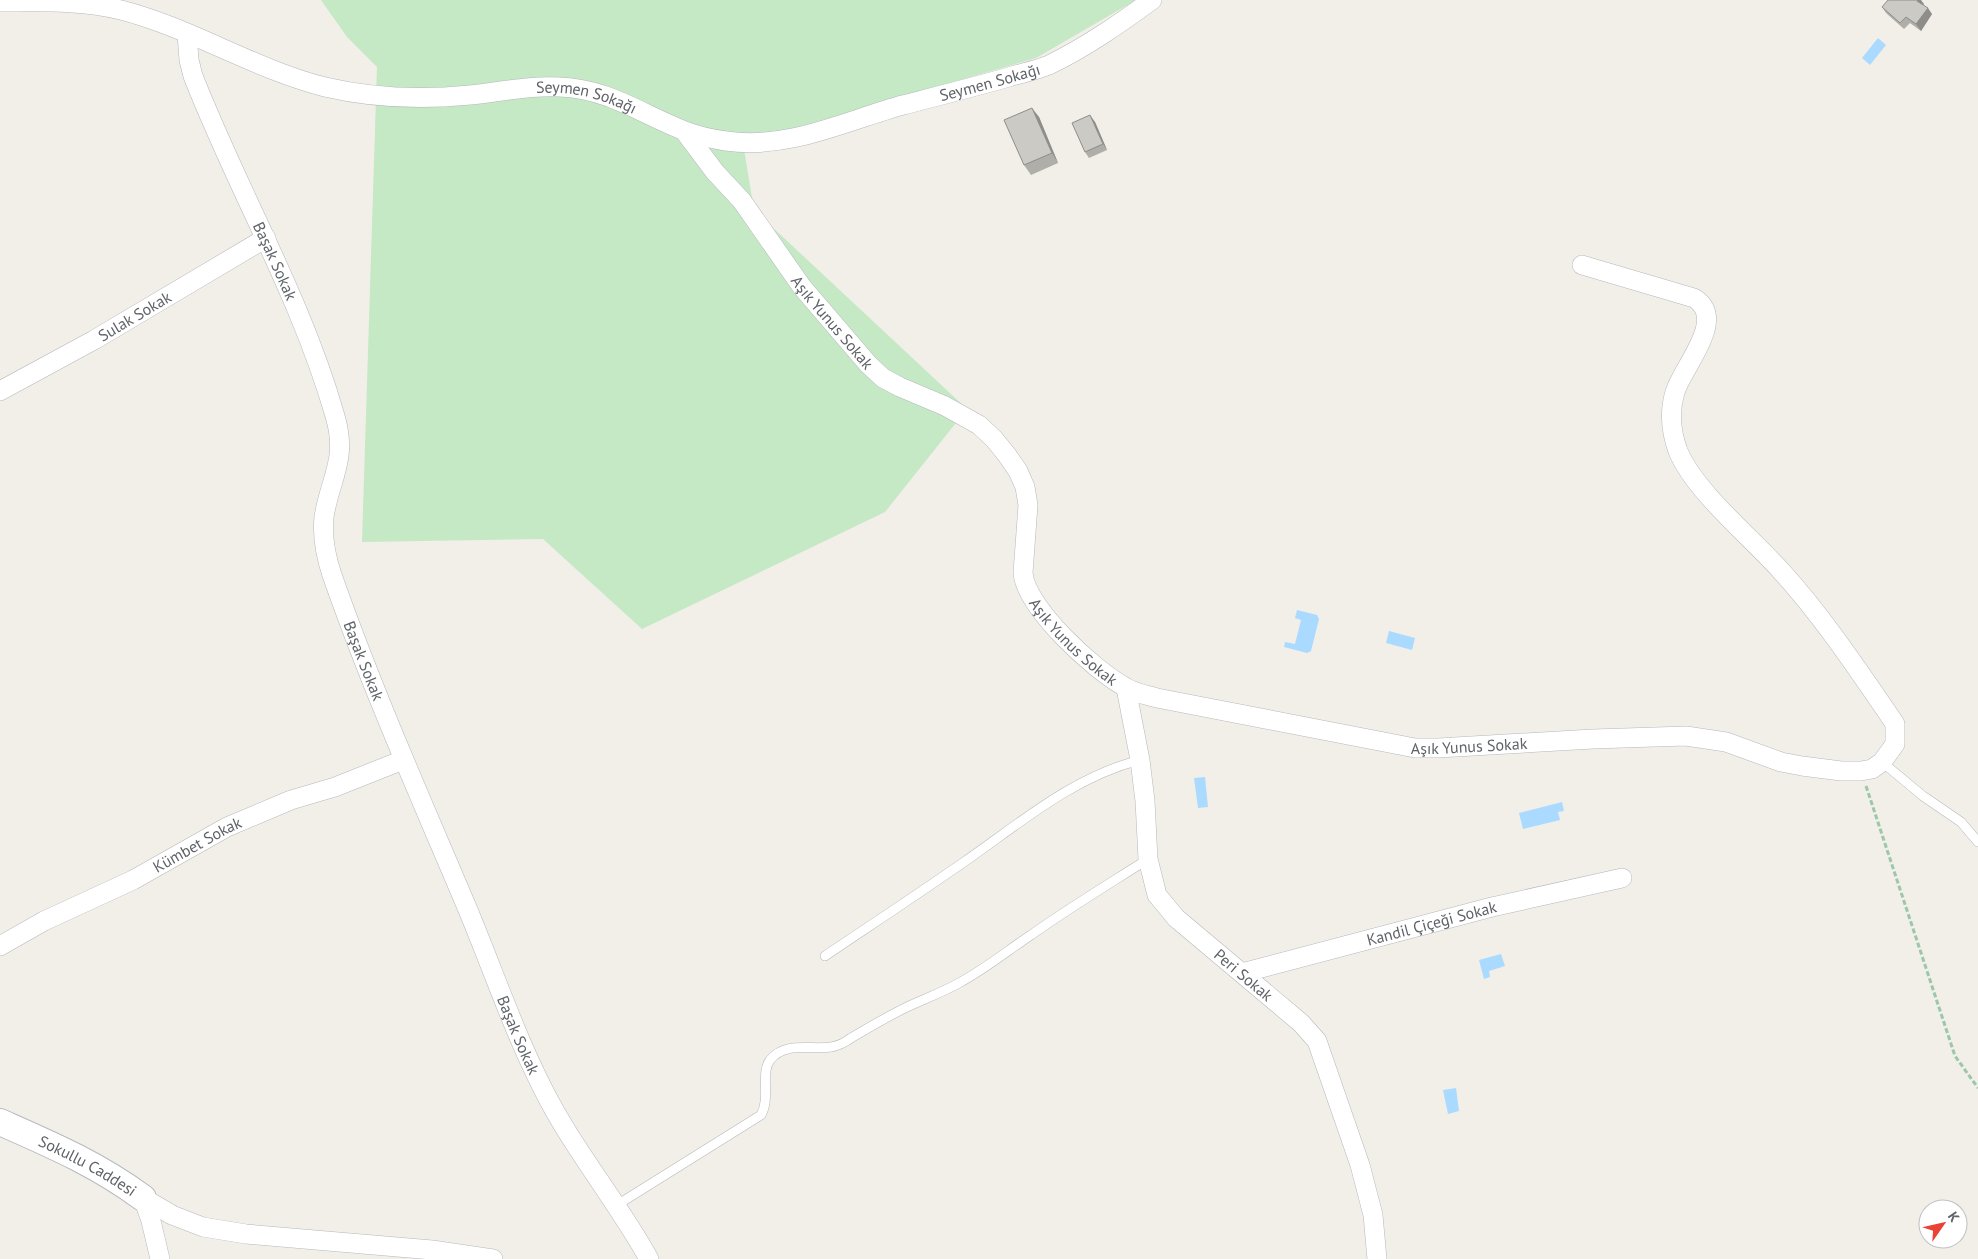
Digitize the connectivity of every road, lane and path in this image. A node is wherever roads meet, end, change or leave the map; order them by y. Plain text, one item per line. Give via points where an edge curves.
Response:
1 (1152, 0) edge
2 (0, 2) edge
3 (187, 34) junction
4 (685, 132) junction
5 (266, 238) junction
6 (1582, 265) dead end
7 (0, 392) edge
8 (1126, 688) junction
9 (403, 760) junction
10 (1140, 760) junction
11 (1882, 762) junction
12 (1861, 771) junction
13 (1978, 842) edge
14 (1148, 858) junction
15 (1622, 878) dead end
16 (0, 946) edge
17 (825, 956) dead end
18 (1242, 973) junction
19 (1978, 1088) edge
20 (0, 1122) edge
21 (143, 1198) junction
22 (617, 1205) junction
23 (160, 1259) edge
24 (492, 1259) edge
25 (649, 1259) edge
26 (1377, 1259) edge

1 - 4 street, Seymen Sokağı via 1102,36 1045,66 808,135 783,141 741,142
2 - 3 street, Seymen Sokağı via 99,5 141,15
3 - 4 street, Seymen Sokağı via 285,75 352,93 419,97 560,86 612,97
3 - 5 street, Başak Sokak via 193,76
4 - 8 street, Aşık Yunus Sokak via 747,208 802,287 868,364 883,378 979,426 1007,455 1018,471 1028,504 1023,573 1028,592 1062,635 1090,662
5 - 7 street, Sulak Sokak
5 - 9 street, Başak Sokak via 301,319 336,418 340,454 324,517 327,552 331,571
6 - 11 street via 1702,303 1707,325 1680,379 1671,407 1670,420 1678,451 1714,501 1812,607 1895,724 1895,744
8 - 10 street, Peri Sokak
8 - 12 street, Aşık Yunus Sokak via 1157,698 1415,748 1686,736 1726,742 1781,762
9 - 16 street, Kümbet Sokak via 227,827 133,880 44,921
9 - 22 street, Başak Sokak via 537,1076
10 - 14 street, Peri Sokak
10 - 17 lane via 1104,771 1066,789
11 - 12 street, Aşık Yunus Sokak
11 - 13 lane via 1961,822
12 - 19 path via 1955,1056
14 - 18 street, Peri Sokak via 1157,895 1166,907
14 - 22 lane via 958,984 832,1047 791,1048 780,1053 770,1060 766,1070 767,1098 760,1115
15 - 18 street, Kandil Çiçeği Sokak via 1492,907
18 - 26 street, Peri Sokak via 1301,1023 1317,1041 1360,1165 1372,1215
20 - 21 main road, Sokullu Caddesi via 68,1152
21 - 23 street, Sokullu Caddesi
21 - 24 street via 172,1215 203,1227
22 - 25 street, Başak Sokak

